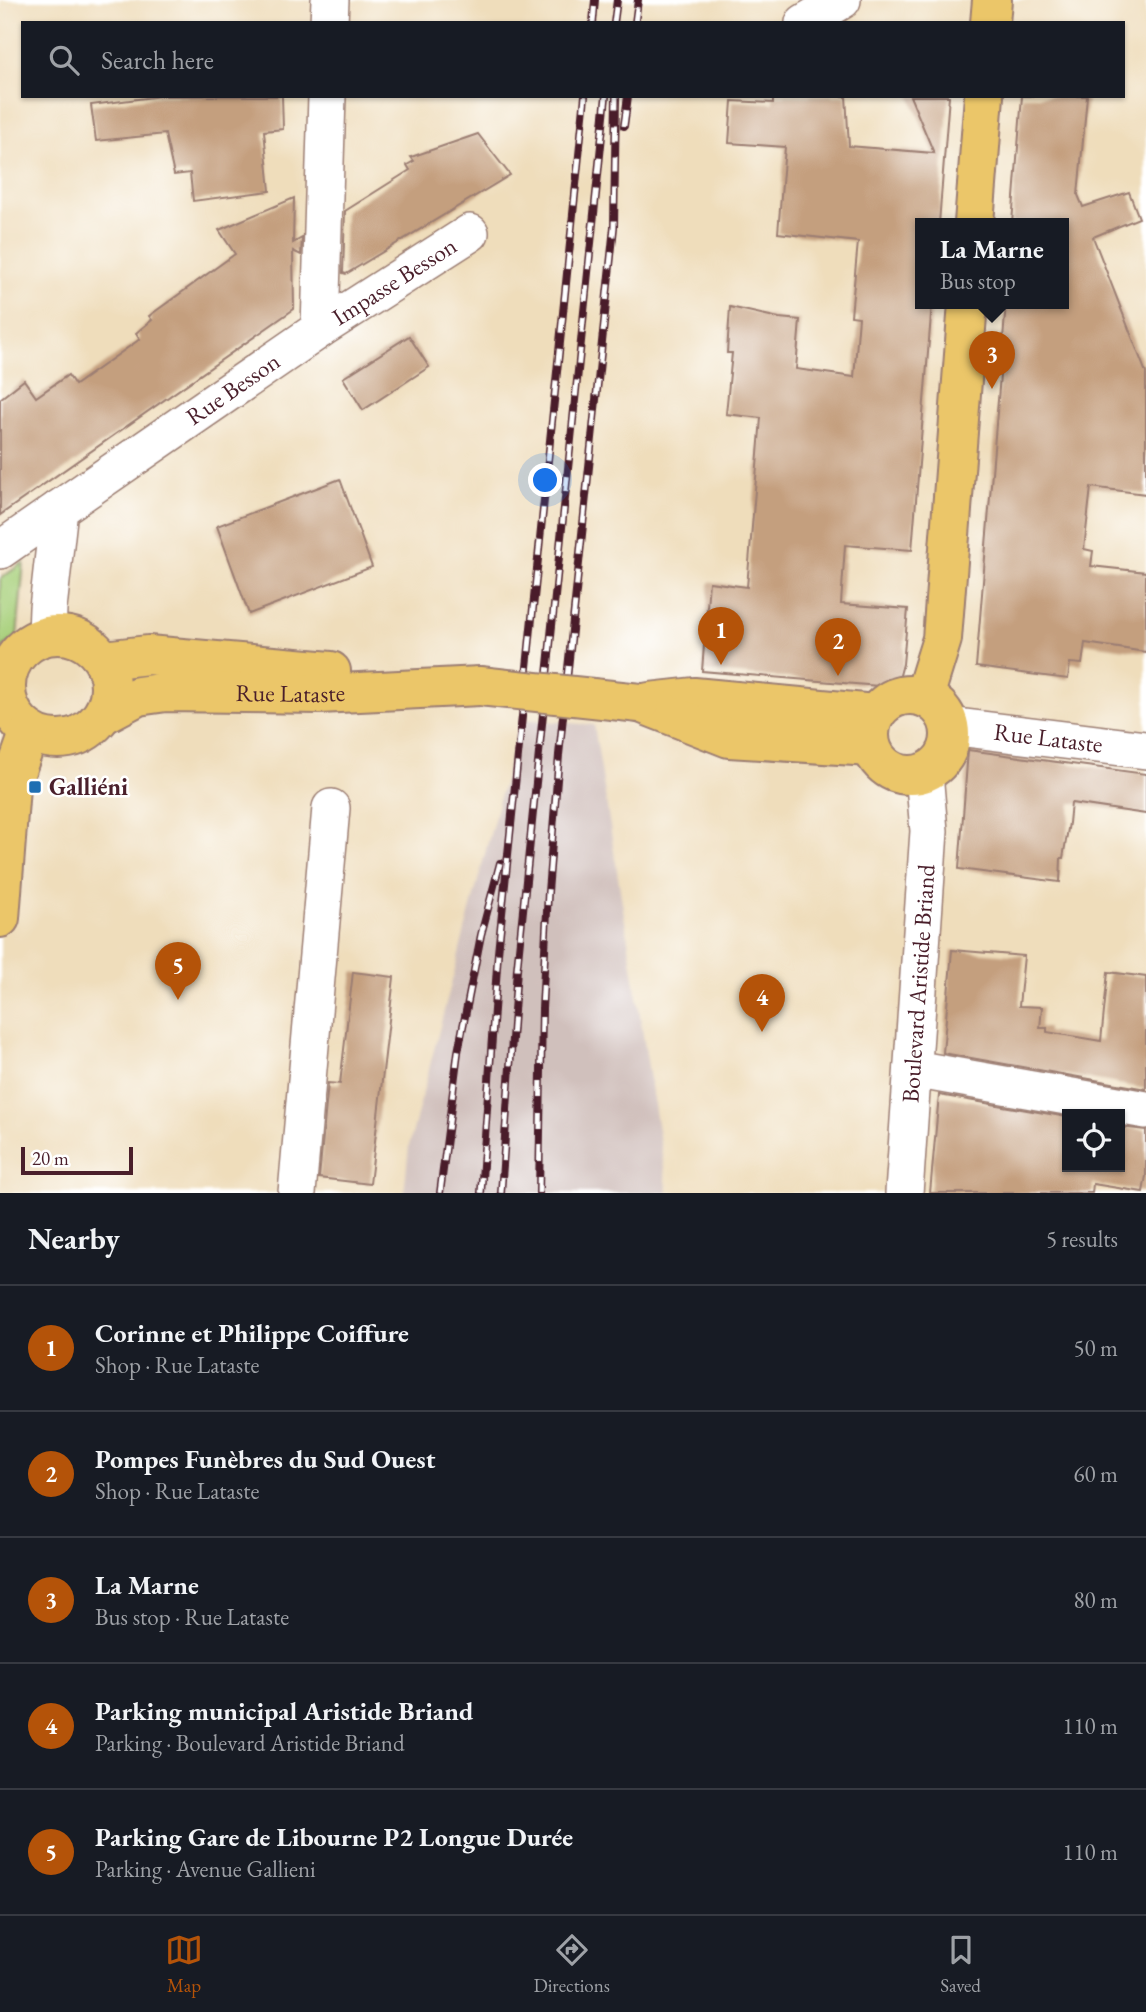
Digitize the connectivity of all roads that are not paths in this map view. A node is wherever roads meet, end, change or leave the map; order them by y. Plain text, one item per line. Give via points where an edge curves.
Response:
1 (330, 0) edge
2 (842, 0) edge
3 (992, 0) edge
4 (329, 21) edge
5 (807, 21) edge
6 (990, 21) edge
7 (327, 98) edge
8 (984, 98) edge
9 (975, 218) edge
10 (470, 233) dead end
11 (968, 309) edge
12 (320, 329) junction
13 (59, 509) junction
14 (0, 550) edge
15 (47, 635) junction
16 (103, 660) junction
17 (4, 673) edge
18 (480, 686) junction
19 (924, 697) junction
20 (104, 714) junction
21 (949, 726) junction
22 (873, 730) junction
23 (30, 731) junction
24 (1146, 750) edge
25 (924, 773) junction
26 (331, 808) dead end
27 (0, 918) edge
28 (913, 1069) junction
29 (1146, 1110) edge
30 (297, 1193) edge
31 (904, 1193) edge

1 - 4 street
2 - 5 street
3 - 6 main road
7 - 12 street
8 - 9 main road
10 - 12 street, Impasse Besson
11 - 19 main road via 942,639
12 - 13 street, Rue Besson
13 - 14 street, Rue Besson
13 - 15 street
15 - 16 main road via 79,638
15 - 17 main road via 22,649
16 - 18 main road, Rue Lataste via 148,655
16 - 20 main road via 111,687
17 - 23 main road via 9,706
18 - 20 main road, Rue Lataste via 319,694 166,692 138,696
18 - 22 main road, Rue Lataste, bridge via 640,703 729,737
19 - 21 main road via 941,708
19 - 22 main road via 897,696 885,704
20 - 23 main road via 93,727 62,740
21 - 24 street, Rue Lataste
21 - 25 main road via 948,749 934,768
22 - 25 main road via 877,758 886,768 911,775
23 - 27 main road via 10,787
25 - 28 street, Boulevard Aristide Briand via 929,831
26 - 30 street
28 - 29 street
28 - 31 street, Boulevard Aristide Briand

